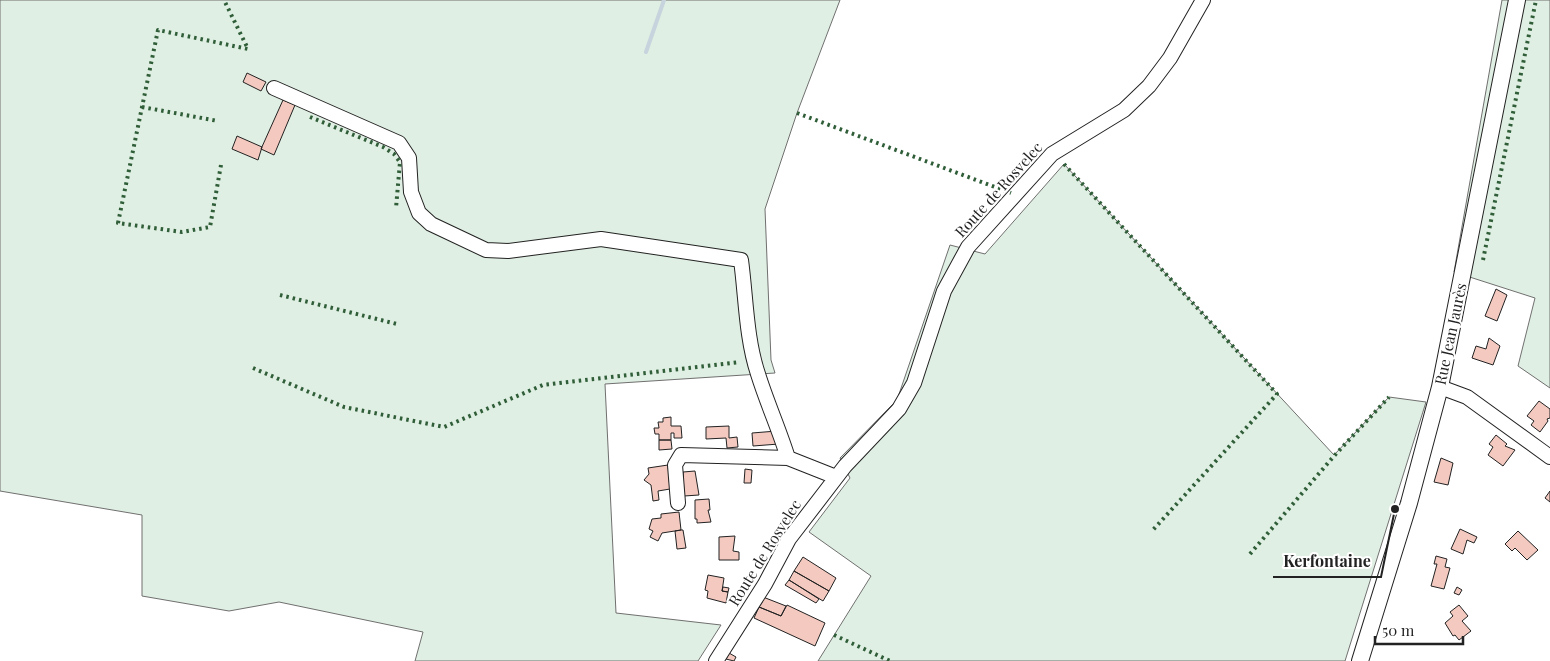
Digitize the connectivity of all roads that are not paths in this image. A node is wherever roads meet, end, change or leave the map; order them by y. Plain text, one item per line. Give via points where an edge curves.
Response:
1 (1203, 0) edge
2 (1517, 0) edge
3 (274, 88) dead end
4 (1440, 387) junction
5 (1550, 457) edge
6 (788, 458) junction
7 (836, 477) junction
8 (678, 503) dead end
9 (716, 661) edge
10 (1360, 661) edge

1 - 7 street, Route de Rosvelec via 1170,58 1149,86 1124,110 1052,154 968,247 944,291 914,382 903,402
2 - 4 main road, Rue Jean Jaurès
3 - 6 street via 399,143 409,158 411,192 419,213 431,224 480,247 508,251 601,238 741,260 752,349
4 - 5 street via 1467,397
4 - 10 main road, Rue Jean Jaurès via 1409,503
6 - 7 street
6 - 8 street via 681,455 675,465
7 - 9 street, Route de Rosvelec via 783,548 765,584

